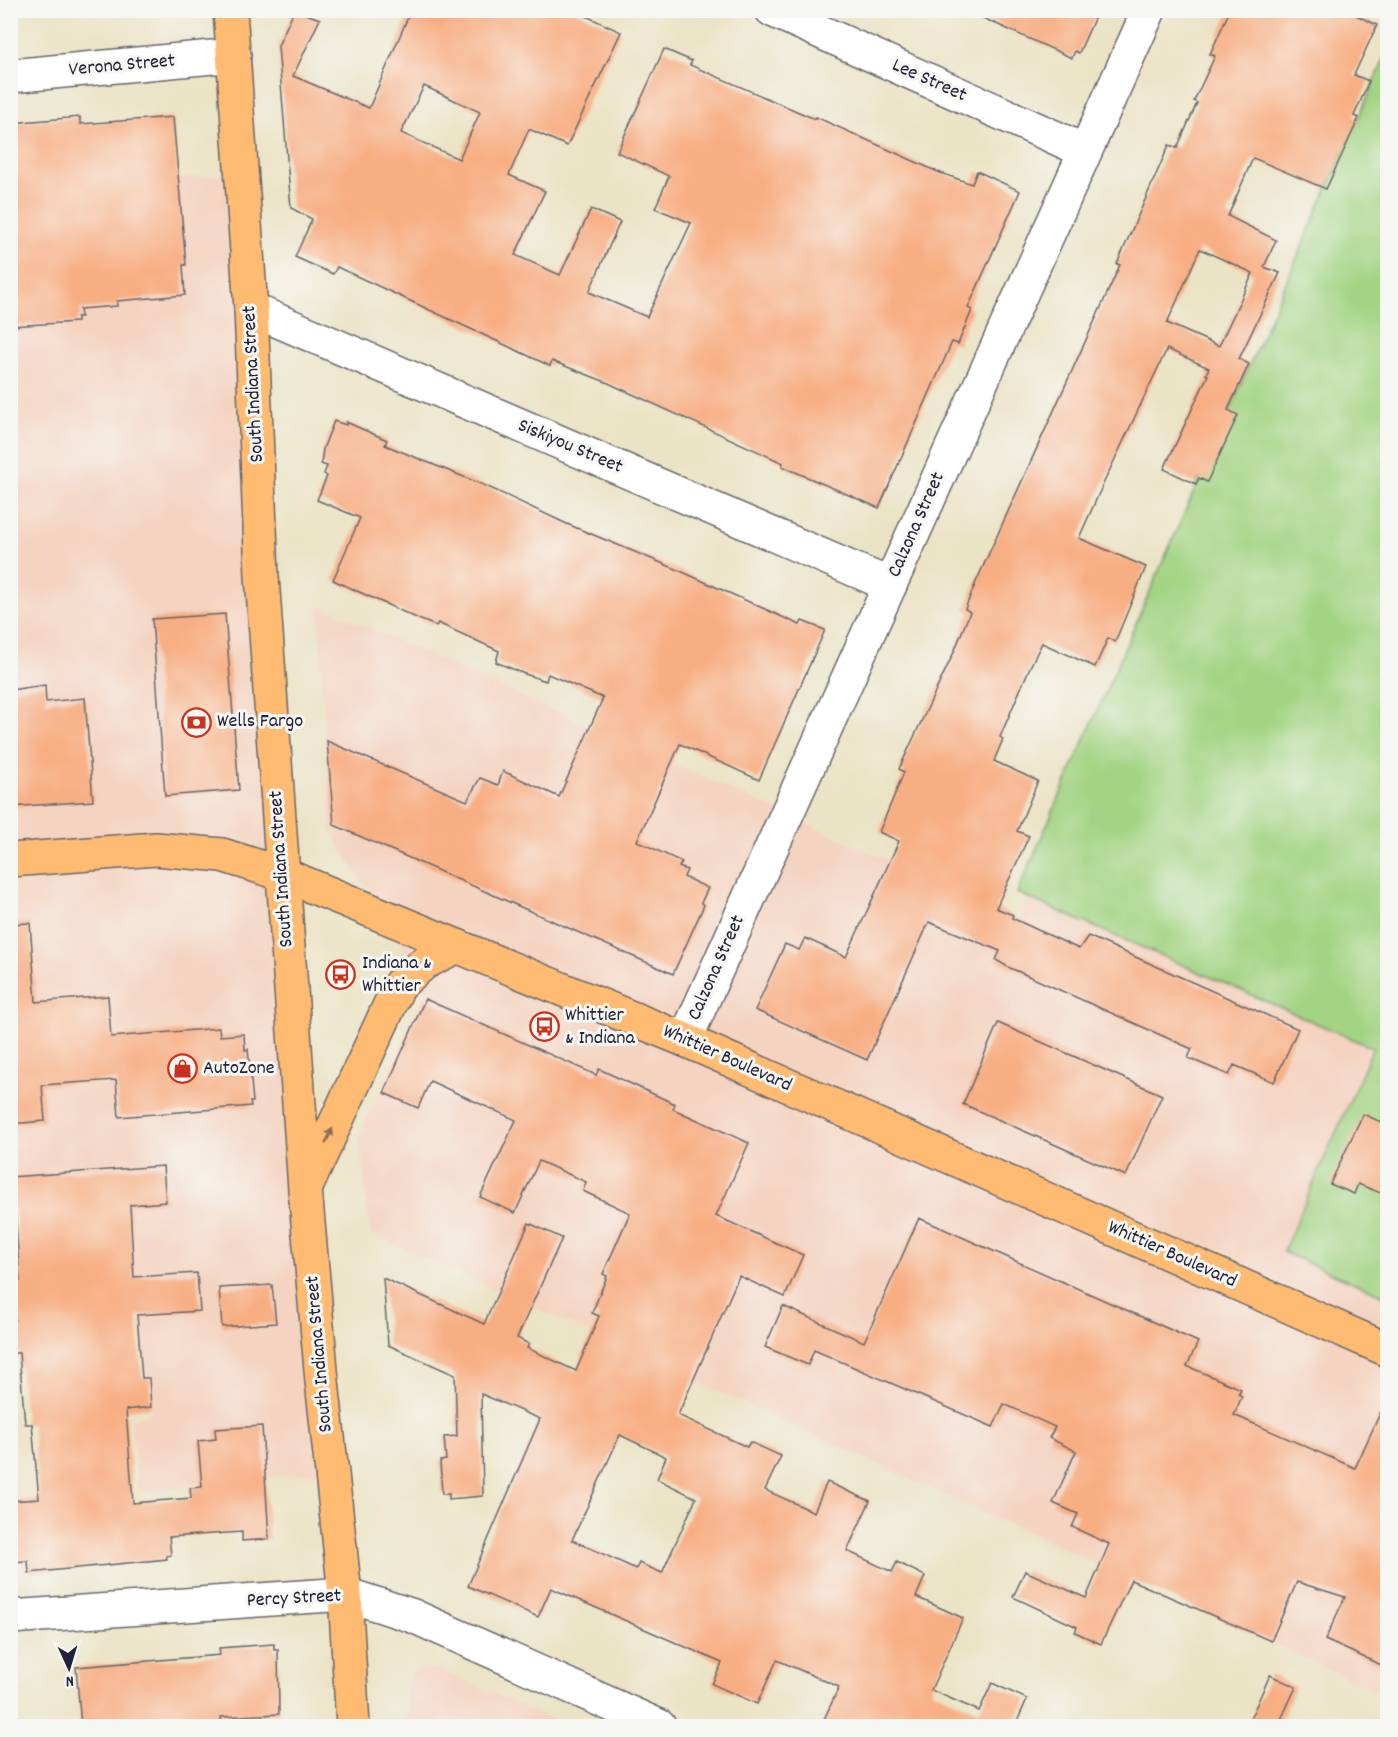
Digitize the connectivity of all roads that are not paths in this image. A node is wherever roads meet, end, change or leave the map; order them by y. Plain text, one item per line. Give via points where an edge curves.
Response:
1 (230, 10) edge
2 (772, 10) edge
3 (1149, 10) edge
4 (234, 55) junction
5 (10, 76) edge
6 (1085, 151) junction
7 (251, 309) junction
8 (890, 585) junction
9 (10, 860) edge
10 (282, 874) junction
11 (457, 946) junction
12 (685, 1040) junction
13 (305, 1189) junction
14 (1388, 1350) edge
15 (345, 1594) junction
16 (10, 1617) edge
17 (353, 1726) edge
18 (659, 1726) edge

1 - 4 main road, South Indiana Street
2 - 6 street, Lee Street
3 - 6 street, Calzona Street
4 - 5 street, Verona Street
4 - 7 main road, South Indiana Street
6 - 8 street, Calzona Street
7 - 8 street, Siskiyou Street
7 - 10 main road, South Indiana Street via 262,576
8 - 12 street, Calzona Street
9 - 10 main road, Whittier Boulevard via 156,849 222,855
10 - 11 main road, Whittier Boulevard
10 - 13 main road, South Indiana Street
11 - 12 main road, Whittier Boulevard
13 -> 11 main road via 399,985 424,963
12 - 14 main road, Whittier Boulevard
13 - 15 main road, South Indiana Street
15 - 16 street, Percy Street
15 - 17 main road, South Indiana Street
15 - 18 street, Percy Street via 413,1616

